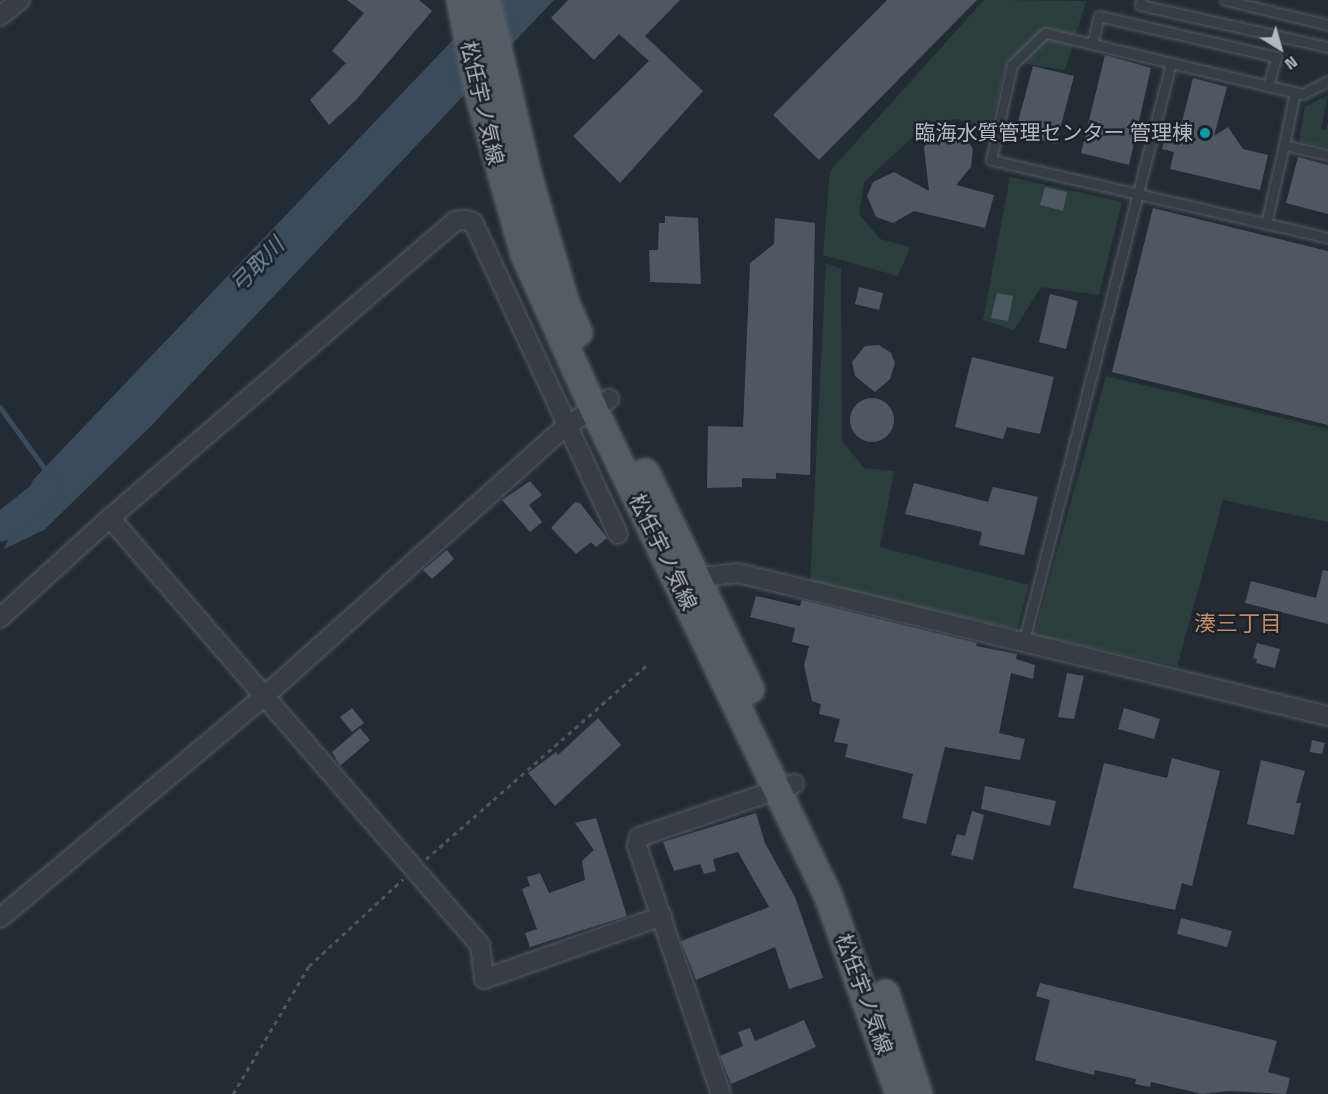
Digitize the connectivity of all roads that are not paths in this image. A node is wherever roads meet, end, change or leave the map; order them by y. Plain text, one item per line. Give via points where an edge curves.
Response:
1 (20, 0) edge
2 (460, 0) edge
3 (486, 0) edge
4 (1141, 0) edge
5 (1225, 0) edge
6 (0, 16) edge
7 (1328, 25) edge
8 (1092, 44) junction
9 (1328, 47) edge
10 (1171, 63) junction
11 (1328, 81) edge
12 (1268, 86) junction
13 (1295, 92) junction
14 (1284, 145) junction
15 (1328, 155) edge
16 (1136, 194) junction
17 (1266, 224) junction
18 (1328, 238) edge
19 (601, 404) junction
20 (566, 426) junction
21 (110, 518) junction
22 (618, 534) dead end
23 (687, 578) junction
24 (0, 618) edge
25 (1024, 641) junction
26 (266, 695) junction
27 (1328, 716) edge
28 (785, 788) junction
29 (662, 916) junction
30 (0, 918) edge
31 (721, 1094) edge
32 (899, 1094) edge
33 (918, 1094) edge

1 - 6 street
2 - 19 main road, 松任宇ノ気線 via 478,92 524,254
3 - 19 main road, 松任宇ノ気線 via 501,76 565,303
4 - 9 lane via 1140,4
5 - 7 lane
8 - 10 lane
8 - 12 lane via 1099,16 1276,57
8 - 16 lane via 1044,33 1012,65 991,160
10 - 12 lane
10 - 16 lane
11 - 13 lane via 1302,94
12 - 13 lane
13 - 14 lane
14 - 15 lane
14 - 17 lane
16 - 17 lane
16 - 25 lane
17 - 18 lane
19 - 20 street
19 - 23 main road, 松任宇ノ気線
20 - 21 street via 473,222 455,221
20 - 22 street
20 - 26 street
21 - 24 street
21 - 26 street
23 - 25 street via 738,573
23 - 28 main road, 松任宇ノ気線
25 - 27 street
26 - 29 street via 480,945 484,979
26 - 30 street
28 - 29 street via 639,837 637,846
28 - 32 main road, 松任宇ノ気線 via 852,955
28 - 33 main road, 松任宇ノ気線 via 867,945
29 - 31 street

